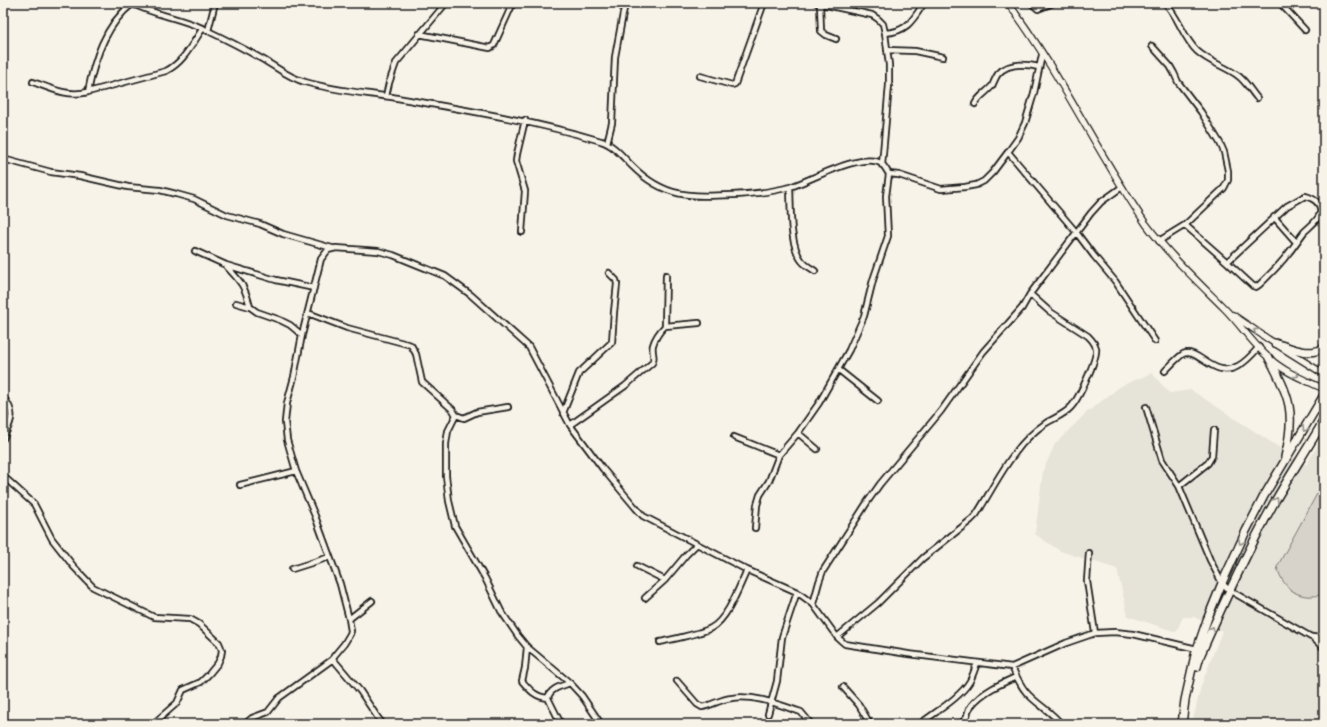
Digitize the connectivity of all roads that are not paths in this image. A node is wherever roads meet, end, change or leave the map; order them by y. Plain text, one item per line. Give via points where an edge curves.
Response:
1 (131, 3) edge
2 (215, 3) edge
3 (446, 3) edge
4 (514, 3) edge
5 (625, 3) edge
6 (764, 3) edge
7 (819, 3) edge
8 (1008, 3) edge
9 (1031, 3) edge
10 (1053, 3) edge
11 (1165, 3) edge
12 (1280, 3) edge
13 (922, 6) dead end
14 (203, 28) junction
15 (1305, 30) dead end
16 (208, 31) junction
17 (419, 34) junction
18 (886, 34) junction
19 (836, 39) dead end
20 (1152, 46) dead end
21 (887, 50) junction
22 (1042, 55) junction
23 (943, 57) dead end
24 (1040, 67) junction
25 (700, 76) dead end
26 (33, 82) dead end
27 (88, 92) junction
28 (386, 96) junction
29 (1257, 98) dead end
30 (974, 104) dead end
31 (525, 120) junction
32 (607, 143) junction
33 (1008, 152) junction
34 (3, 159) edge
35 (882, 165) junction
36 (889, 174) junction
37 (790, 187) junction
38 (1122, 187) junction
39 (1274, 217) junction
40 (1185, 225) junction
41 (522, 232) dead end
42 (1076, 232) junction
43 (1159, 241) junction
44 (1296, 242) junction
45 (332, 248) junction
46 (195, 251) dead end
47 (1228, 262) junction
48 (226, 265) junction
49 (815, 271) dead end
50 (609, 273) dead end
51 (666, 275) dead end
52 (314, 288) junction
53 (1030, 294) junction
54 (236, 303) dead end
55 (250, 307) junction
56 (1225, 309) junction
57 (308, 313) junction
58 (699, 323) dead end
59 (665, 326) junction
60 (302, 335) junction
61 (1155, 341) dead end
62 (1275, 343) junction
63 (1259, 347) junction
64 (1324, 348) edge
65 (1269, 358) junction
66 (839, 370) junction
67 (1165, 372) dead end
68 (1324, 374) edge
69 (1324, 389) edge
70 (1324, 395) edge
71 (3, 397) edge
72 (878, 401) dead end
73 (508, 407) dead end
74 (1146, 407) dead end
75 (563, 413) junction
76 (456, 415) junction
77 (1324, 420) edge
78 (570, 426) junction
79 (1214, 430) dead end
80 (798, 433) junction
81 (734, 437) dead end
82 (3, 439) edge
83 (817, 449) dead end
84 (779, 455) junction
85 (1283, 465) junction
86 (296, 472) junction
87 (3, 476) edge
88 (240, 485) dead end
89 (1179, 486) junction
90 (755, 528) dead end
91 (697, 544) junction
92 (1089, 553) dead end
93 (330, 556) junction
94 (637, 566) dead end
95 (292, 569) dead end
96 (747, 570) junction
97 (665, 580) junction
98 (1222, 583) junction
99 (1229, 590) junction
100 (797, 592) junction
101 (645, 598) dead end
102 (372, 601) dead end
103 (813, 604) junction
104 (349, 619) junction
105 (1095, 633) junction
106 (1311, 636) junction
107 (837, 637) junction
108 (1324, 638) edge
109 (660, 642) dead end
110 (527, 647) junction
111 (1324, 648) edge
112 (1197, 649) junction
113 (333, 659) junction
114 (976, 663) junction
115 (1012, 667) junction
116 (1016, 677) junction
117 (677, 681) dead end
118 (570, 683) junction
119 (843, 687) dead end
120 (548, 698) junction
121 (772, 702) junction
122 (768, 714) dead end
123 (1183, 722) edge
124 (153, 724) edge
125 (245, 724) edge
126 (384, 724) edge
127 (561, 724) edge
128 (601, 724) edge
129 (811, 724) edge
130 (870, 724) edge
131 (920, 724) edge
132 (960, 724) edge
133 (1061, 724) edge

1 - 14 street
1 - 27 street via 103,41
2 - 16 street
3 - 17 street
4 - 17 street via 494,45 490,48
5 - 32 street via 614,57 613,113
6 - 25 street via 735,84
7 - 18 street via 872,15 883,24
7 - 19 street via 821,31
8 - 22 street
9 - 10 street via 1038,9
11 - 29 street via 1197,51 1237,75
12 - 15 street
13 - 18 street via 912,22 896,33
14 - 16 street
14 - 27 street via 184,57 174,67
16 - 28 street via 298,80 341,90
17 - 28 street via 396,63
18 - 21 street
20 - 40 street via 1201,112 1224,152 1228,180 1224,188
21 - 23 street via 915,51
21 - 35 street via 889,85
22 - 24 street
22 - 38 street
24 - 30 street via 1028,64 1004,68 992,86
24 - 33 street via 1025,123
26 - 27 street via 71,95
28 - 31 street
31 - 32 street
31 - 41 street via 516,161 525,191
32 - 37 street via 650,182 673,193 740,195
33 - 36 street via 993,172 976,185 941,189
33 - 42 street
34 - 45 street via 51,172 176,194 194,199 227,215
35 - 36 street
35 - 37 street via 873,160 851,163
36 - 66 street via 886,196 886,244 864,316
37 - 49 street via 795,243 802,261
38 - 42 street via 1101,202
38 - 43 street
39 - 44 street
39 - 44 street via 1305,196 1317,201 1320,207 1318,218
39 - 47 street
40 - 43 street
40 - 47 street
42 - 53 street
42 - 61 street via 1115,281
43 - 56 street
44 - 47 street via 1289,253 1256,287
45 - 52 street via 321,259
45 - 75 street via 393,254 455,283 479,301 529,347
46 - 48 street
48 - 52 street
48 - 55 street via 243,284
50 - 75 street via 617,284 612,342 579,373
51 - 59 street
52 - 57 street
53 - 103 street via 1022,308 983,352 941,411 868,501 823,571
53 - 107 street via 1049,312 1092,340 1096,349 1095,357 1079,396 1072,407 1058,418 1038,428 1015,452 971,520 923,558 878,603
54 - 55 street
55 - 60 street via 285,323
62 -> 56 street
56 - 63 street
57 - 60 street
57 - 76 street via 347,328 411,345 416,354 422,382
58 - 59 street
59 - 78 street via 654,341 652,364
60 - 86 street via 285,422
62 - 64 highway via 1308,353
62 - 68 street
63 - 65 street
63 - 67 street via 1244,362 1230,370 1213,367 1188,353 1183,354
65 -> 69 street via 1298,377
65 - 85 highway via 1290,404 1290,432
66 - 72 street
66 - 80 street
70 -> 85 highway
71 - 82 street via 10,405 13,417
73 - 76 street via 477,412 464,418
74 - 89 street via 1162,460
75 - 78 street
76 - 110 street via 448,431 446,444 446,476 455,526 502,611
99 -> 77 highway via 1274,502
78 - 91 street via 638,511
79 - 89 street via 1212,456 1208,464
80 - 83 street
80 - 84 street
81 - 84 street
84 - 90 street via 769,481 760,495
85 -> 98 highway via 1264,496
86 - 88 street
86 - 93 street
87 - 124 street via 34,504 52,539 93,587 154,617 195,621 221,646 221,656 214,669 201,682 184,690 177,703
89 - 98 street
91 - 96 street
91 - 97 street
92 - 105 street via 1087,581
93 - 95 street
93 - 104 street
94 - 97 street
96 - 100 street
96 - 109 street via 730,606 712,628
97 - 101 street
98 - 99 street
98 - 112 highway
99 - 106 street
123 -> 99 highway via 1200,656
100 - 103 street
100 - 121 street via 782,637
102 - 104 street
103 - 107 street
104 - 113 street via 350,634
105 - 112 street via 1133,634
105 - 115 street
106 - 108 street
106 - 111 street
107 - 114 street via 845,644
110 - 118 street
110 - 120 street via 522,681 538,697
112 - 123 highway via 1186,694
113 - 125 street via 279,698 271,710
113 - 126 street
114 - 115 street
114 - 131 street via 967,685
115 - 116 street
116 - 132 street via 992,688 971,706 966,719
116 - 133 street via 1026,693
117 - 121 street via 702,707 723,700 745,697
118 - 120 street via 551,691
118 - 128 street
119 - 130 street via 859,705
120 - 127 street
121 - 122 street
121 - 129 street via 801,712

